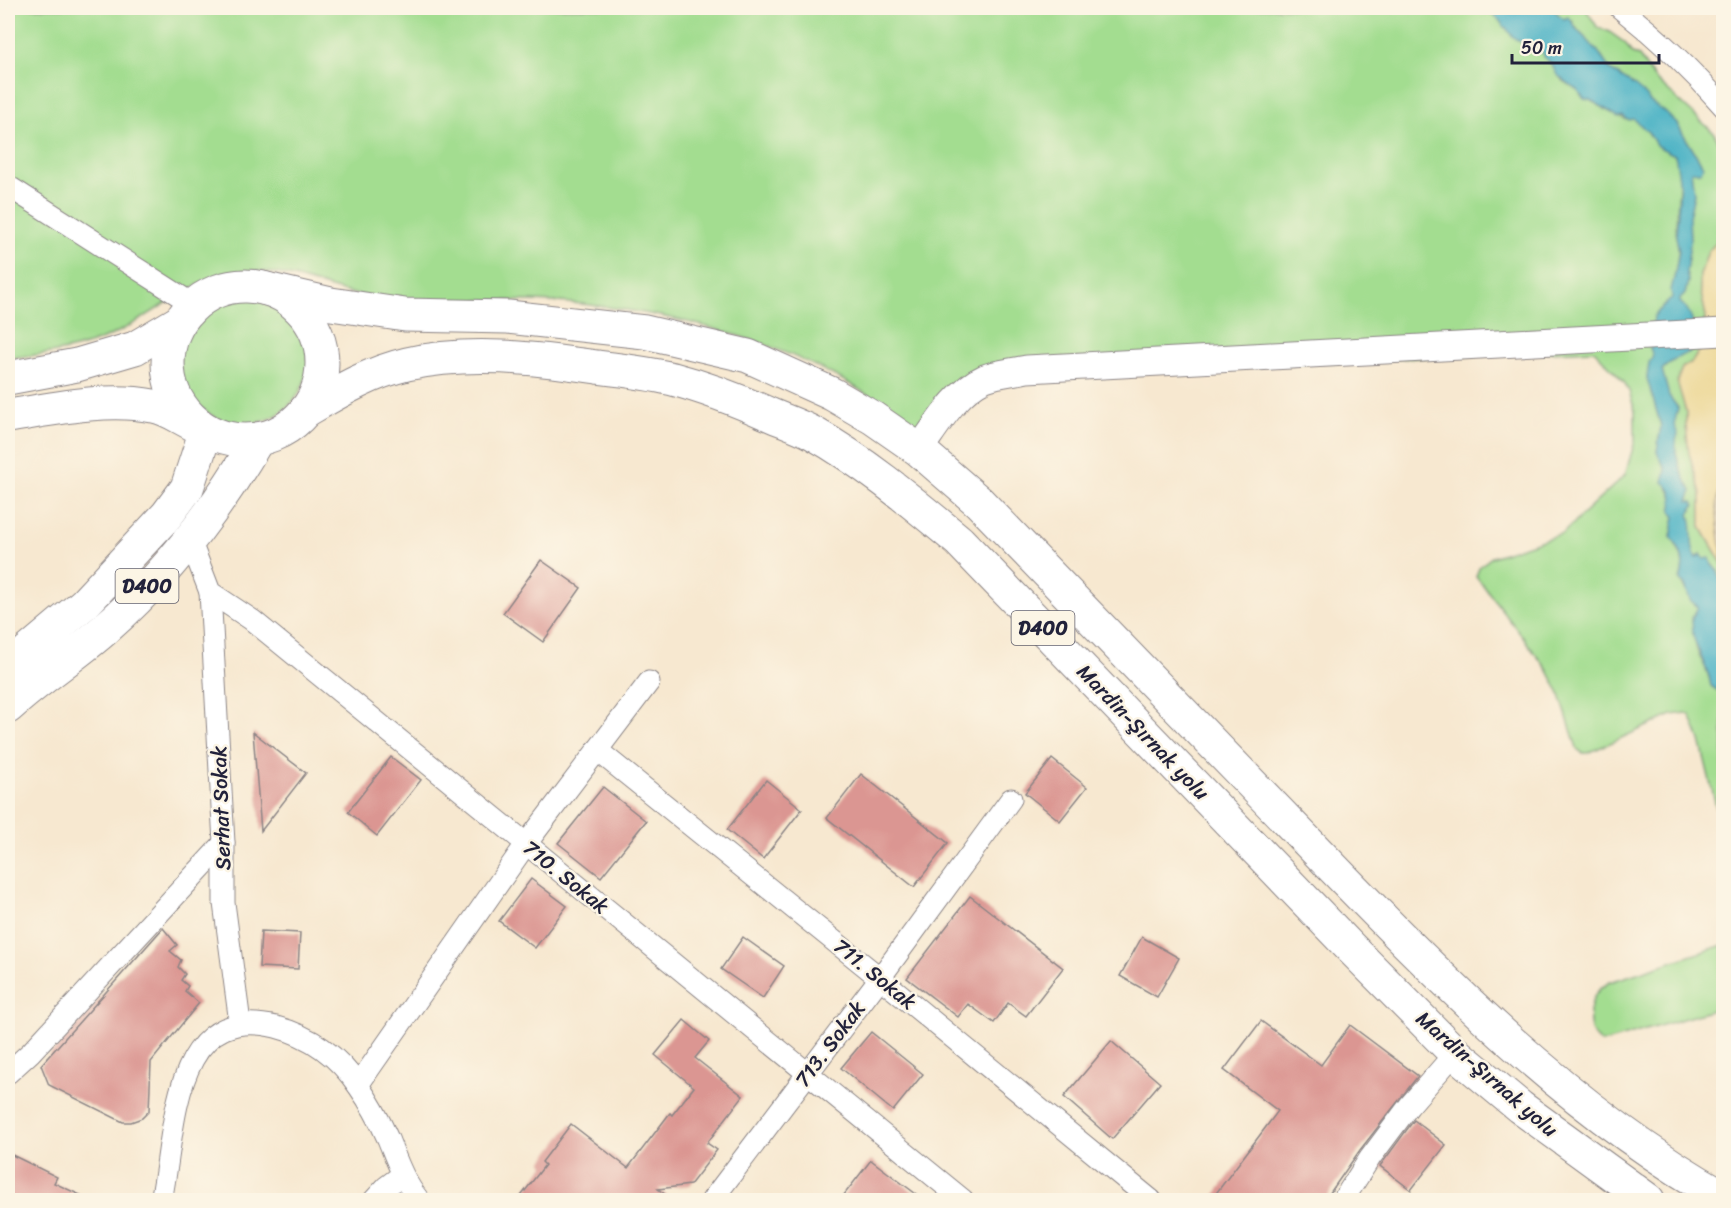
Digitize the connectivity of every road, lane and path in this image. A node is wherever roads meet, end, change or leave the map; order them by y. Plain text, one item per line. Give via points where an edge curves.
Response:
1 (1620, 8) edge
2 (1724, 107) edge
3 (8, 186) edge
4 (262, 288) junction
5 (186, 313) junction
6 (1724, 332) edge
7 (8, 378) edge
8 (305, 411) junction
9 (8, 416) edge
10 (206, 430) junction
11 (258, 439) junction
12 (919, 450) junction
13 (190, 540) junction
14 (210, 592) junction
15 (8, 668) edge
16 (649, 682) dead end
17 (8, 707) edge
18 (597, 750) junction
19 (1011, 799) dead end
20 (224, 843) junction
21 (526, 844) junction
22 (880, 978) junction
23 (240, 1023) junction
24 (1455, 1053) junction
25 (8, 1073) edge
26 (807, 1074) junction
27 (358, 1085) junction
28 (402, 1175) junction
29 (1724, 1197) edge
30 (1142, 1198) edge
31 (161, 1200) edge
32 (374, 1200) edge
33 (418, 1200) edge
34 (712, 1200) edge
35 (963, 1200) edge
36 (1343, 1200) edge
37 (1648, 1200) edge

1 - 2 street via 1657,37
3 - 5 street
4 - 5 main road via 226,288
4 - 8 main road via 296,306 317,338 320,376
4 - 12 main road via 394,314 571,322 692,342 748,356 815,386 873,418
5 - 7 main road via 135,348 77,365
5 - 10 main road via 170,345 168,369 174,393 187,414
6 - 12 street via 1027,369 987,377 972,386
8 - 11 main road via 276,434
8 - 24 main road, Mardin-Şırnak yolu / D400 via 377,372 446,358 510,357 575,363 674,380 740,401 810,432 893,486 959,540
9 - 10 main road via 124,403 155,406
10 - 11 main road via 240,440
10 - 15 main road, D400 via 187,488 167,516 85,603
11 - 13 main road, D400
12 - 29 main road via 980,502 1382,919 1486,1018 1549,1076 1619,1130 1690,1179
13 - 14 street
13 - 17 main road, D400 via 105,630
14 - 20 street, Serhat Sokak
14 - 21 street, 710. Sokak via 252,620
16 - 18 street
18 - 21 street
18 - 22 street, 711. Sokak
19 - 22 street, 713. Sokak
20 - 23 street, Serhat Sokak via 224,903
20 - 25 street
21 - 26 street, 710. Sokak
21 - 27 street
22 - 26 street, 713. Sokak
22 - 30 street, 711. Sokak
23 - 27 street via 267,1025 306,1038 343,1067
23 - 31 street via 208,1040 185,1074
24 - 36 street via 1409,1106
24 - 37 main road, Mardin-Şırnak yolu / D400 via 1520,1107
26 - 34 street, 713. Sokak
26 - 35 street, 710. Sokak
27 - 28 street via 380,1121
28 - 32 street
28 - 33 street

